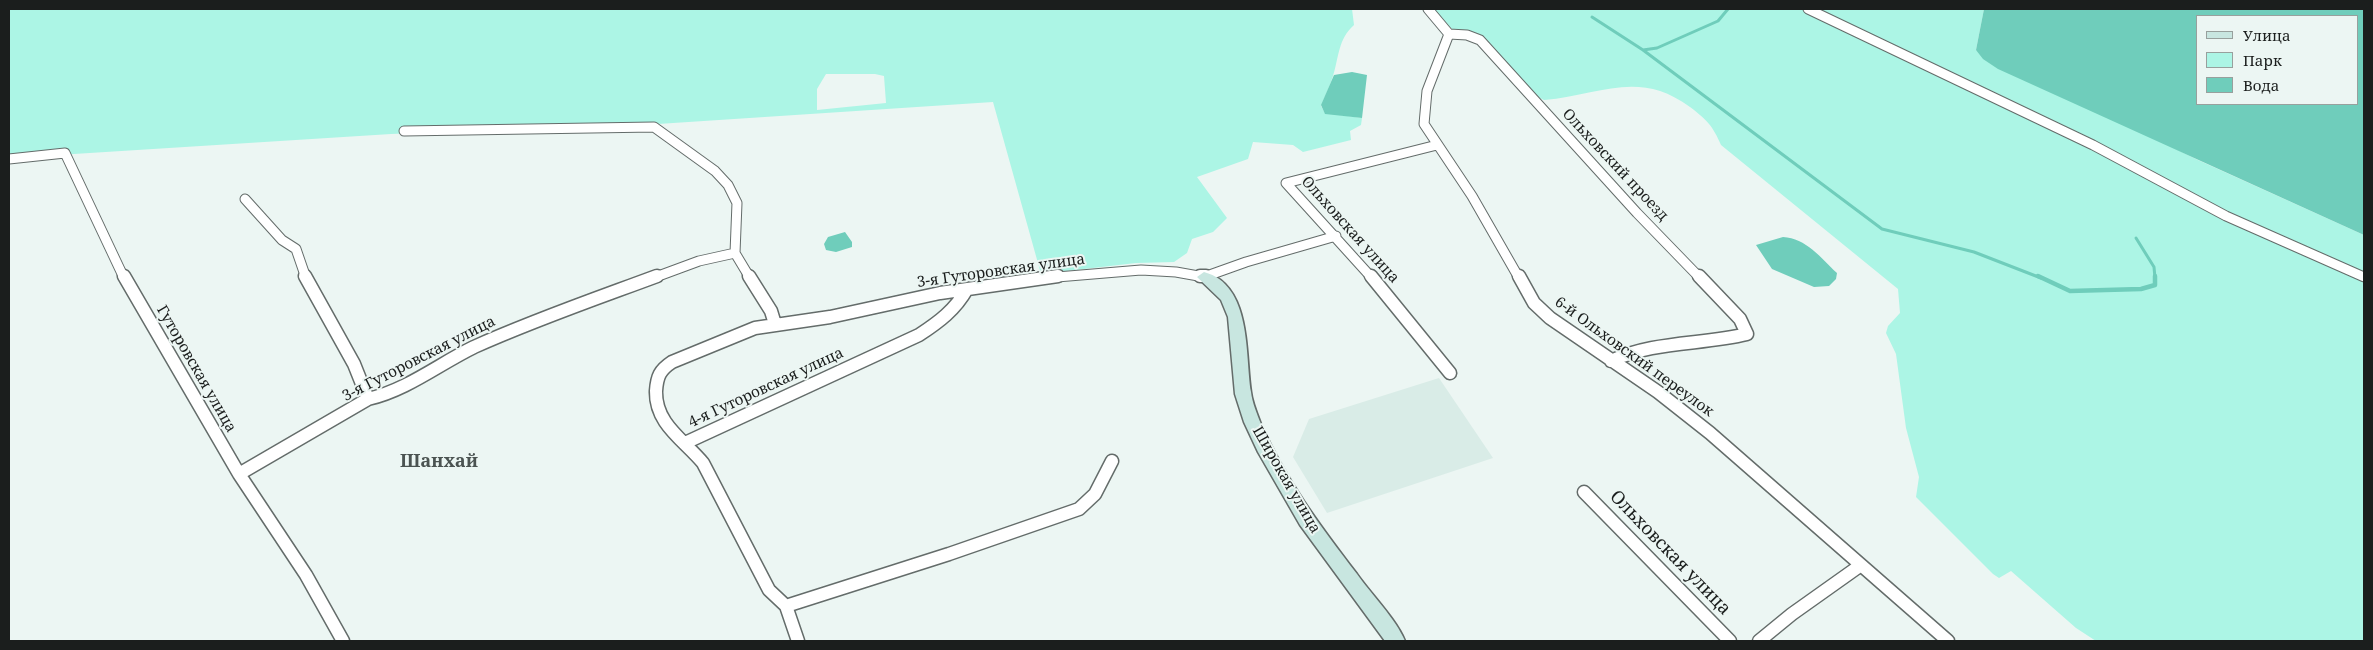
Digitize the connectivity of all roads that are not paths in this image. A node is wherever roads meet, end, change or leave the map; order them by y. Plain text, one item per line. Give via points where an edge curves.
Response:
1 (1428, 9) edge
2 (1808, 9) edge
3 (1449, 34) junction
4 (404, 131) dead end
5 (1437, 145) junction
6 (9, 159) edge
7 (245, 199) dead end
8 (1336, 236) junction
9 (735, 252) junction
10 (2364, 277) edge
11 (1204, 278) junction
12 (967, 288) junction
13 (775, 324) junction
14 (1611, 361) junction
15 (1450, 373) dead end
16 (368, 399) junction
17 (685, 443) junction
18 (1112, 461) dead end
19 (239, 474) junction
20 (1584, 492) dead end
21 (1861, 565) junction
22 (786, 606) junction
23 (343, 641) edge
24 (798, 641) edge
25 (1396, 641) edge
26 (1730, 641) edge
27 (1759, 641) edge
28 (1948, 641) edge

1 - 3 street
2 - 10 street via 2093,145 2226,216
3 - 5 street, 6-й Ольховский переулок via 1435,62 1421,111 1424,124
3 - 14 street, Ольховский проезд via 1480,40 1637,213 1740,319 1747,334 1649,348
4 - 9 street via 654,127 715,171 728,185 739,216
5 - 8 street, Ольховская улица via 1286,183
5 - 14 street, 6-й Ольховский переулок via 1472,196 1534,303
6 - 19 street, Гуторовская улица via 66,153 129,287
7 - 16 street via 282,240 296,249 303,273 354,364
8 - 11 street via 1246,262
8 - 15 street, Ольховская улица
9 - 13 street via 771,311
9 - 16 street, 3-я Гуторовская улица via 698,261 552,313 492,338 392,392
11 - 12 street, 3-я Гуторовская улица via 1176,272 1124,271
11 - 25 street, Широкая улица via 1228,298 1235,317 1243,394 1266,452 1306,520
12 - 13 street, 3-я Гуторовская улица via 830,317
12 - 17 street, 4-я Гуторовская улица via 964,298 952,312 909,341
13 - 17 street, 3-я Гуторовская улица via 754,328 692,352 659,373 656,385 658,410 669,429
14 - 21 street, 6-й Ольховский переулок via 1674,404
16 - 19 street, 3-я Гуторовская улица
17 - 22 street, 4-я Гуторовская улица via 703,463 769,590
18 - 22 street via 1097,493 1078,509
19 - 23 street, Гуторовская улица via 306,575
20 - 26 street, Ольховская улица
21 - 27 street
21 - 28 street, 6-й Ольховский переулок
22 - 24 street, 4-я Гуторовская улица

